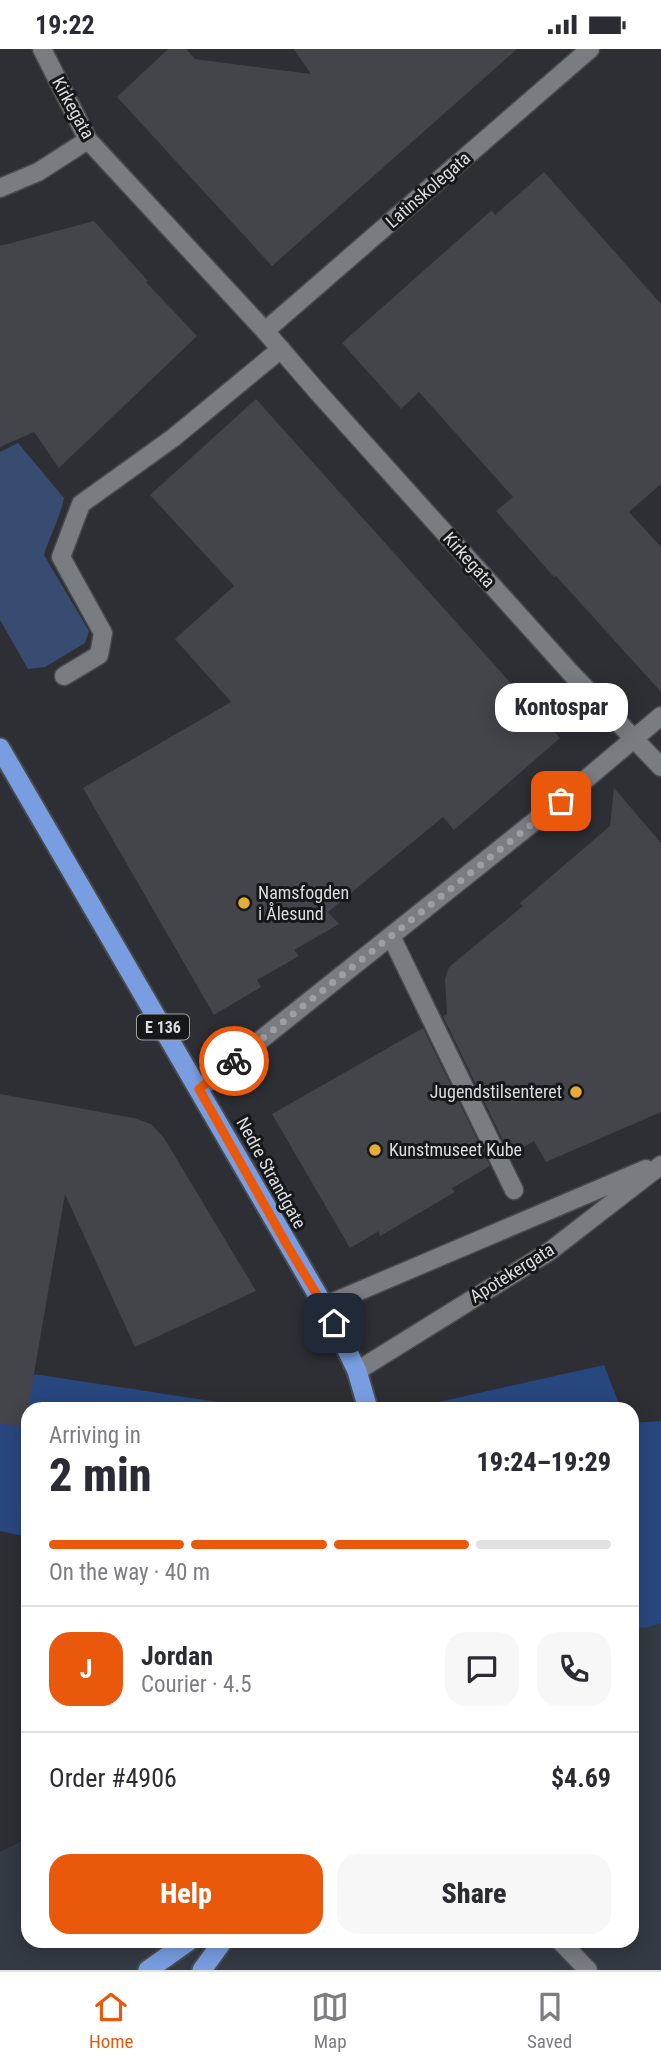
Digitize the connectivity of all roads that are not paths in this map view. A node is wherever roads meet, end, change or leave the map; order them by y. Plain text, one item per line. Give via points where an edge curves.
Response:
1 (42, 49) edge
2 (590, 49) edge
3 (88, 140) junction
4 (0, 188) edge
5 (265, 331) junction
6 (281, 349) junction
7 (64, 676) dead end
8 (661, 716) edge
9 (634, 738) junction
10 (0, 748) edge
11 (661, 767) edge
12 (391, 936) junction
13 (199, 1089) junction
14 (661, 1164) edge
15 (514, 1190) dead end
16 (324, 1306) junction
17 (357, 1371) junction
18 (366, 1402) edge
19 (179, 1948) edge
20 (218, 1948) edge
21 (567, 1948) edge
22 (148, 1970) edge
23 (202, 1970) edge
24 (588, 1970) edge

1 - 3 street, Kirkegata
2 - 5 street, Latinskolegata
3 - 4 street
3 - 5 street, Kirkegata
5 - 6 street, Kirkegata
6 - 7 street via 173,438 81,504 61,557 103,633 99,655
6 - 9 street, Kirkegata
8 - 9 street
9 - 11 street, Kirkegata
9 - 12 street
10 - 13 highway, Nedre Strandgate / E 136
12 - 13 street
12 - 15 street
13 - 16 highway, Nedre Strandgate / E 136
14 - 16 street, Apotekergata
14 - 17 street, Apotekergata via 550,1251
16 - 17 highway, Nedre Strandgate / E 136
17 - 18 highway, Nedre Strandgate / E 136
19 - 22 highway
20 - 23 highway
21 - 24 street

